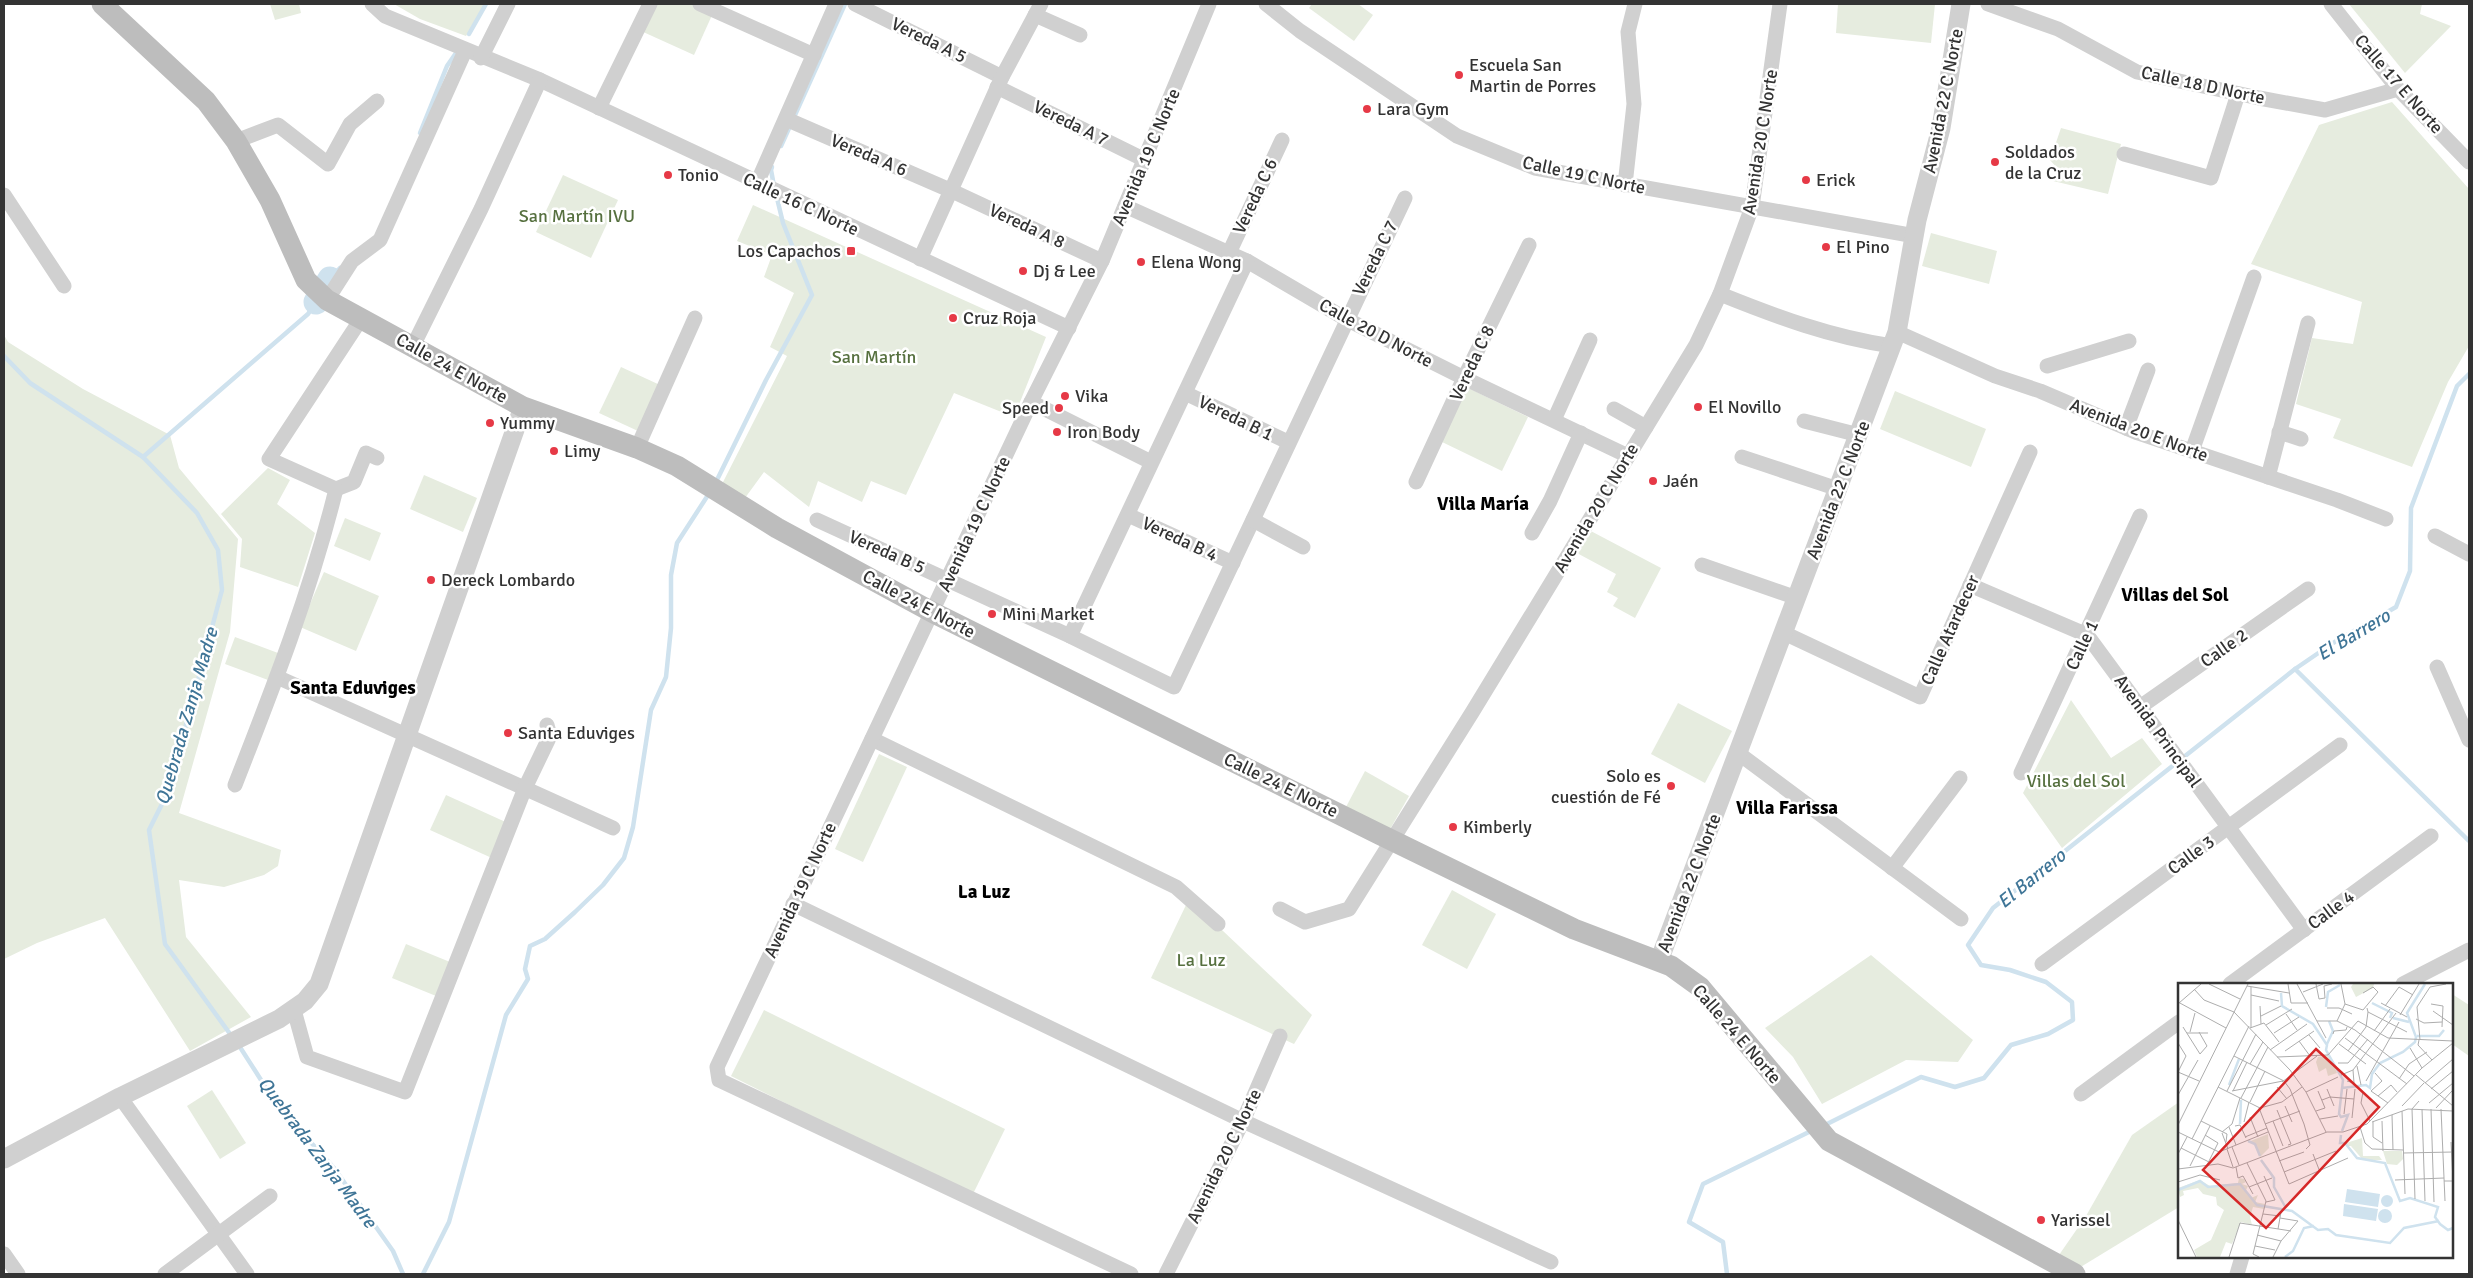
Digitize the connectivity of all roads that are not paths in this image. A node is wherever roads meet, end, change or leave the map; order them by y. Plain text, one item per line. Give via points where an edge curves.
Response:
1 (102, 4) edge
2 (372, 4) edge
3 (508, 4) edge
4 (650, 4) edge
5 (700, 4) edge
6 (836, 4) edge
7 (855, 4) edge
8 (1209, 4) edge
9 (1266, 4) edge
10 (1635, 4) edge
11 (1780, 4) edge
12 (1961, 4) edge
13 (1988, 4) edge
14 (2331, 4) edge
15 (1038, 9) edge
16 (1080, 35) dead end
17 (465, 51) junction
18 (814, 55) junction
19 (481, 58) junction
20 (540, 80) junction
21 (999, 82) junction
22 (2398, 89) junction
23 (2238, 94) junction
24 (377, 102) dead end
25 (599, 108) junction
26 (791, 121) junction
27 (1282, 140) dead end
28 (236, 141) junction
29 (2124, 154) dead end
30 (1145, 160) junction
31 (2469, 162) edge
32 (1625, 185) junction
33 (762, 186) junction
34 (952, 191) junction
35 (4, 195) edge
36 (1405, 198) dead end
37 (1125, 206) junction
38 (1752, 207) junction
39 (1915, 236) junction
40 (1529, 245) dead end
41 (1228, 253) junction
42 (920, 259) junction
43 (1102, 261) junction
44 (1247, 261) junction
45 (2254, 277) dead end
46 (64, 286) dead end
47 (1720, 294) junction
48 (325, 298) junction
49 (695, 318) dead end
50 (361, 319) junction
51 (1346, 319) junction
52 (2308, 323) dead end
53 (1069, 328) junction
54 (1894, 339) junction
55 (1590, 340) dead end
56 (2129, 340) dead end
57 (413, 346) junction
58 (2047, 366) dead end
59 (2148, 370) dead end
60 (1464, 378) junction
61 (1185, 393) junction
62 (1031, 402) junction
63 (523, 406) junction
64 (1614, 409) dead end
65 (1554, 420) junction
66 (1804, 421) dead end
67 (1646, 427) junction
68 (2126, 428) junction
69 (2280, 432) junction
70 (1581, 433) junction
71 (1859, 435) junction
72 (2301, 439) dead end
73 (1288, 442) junction
74 (637, 448) junction
75 (2192, 451) junction
76 (2030, 452) dead end
77 (1628, 456) junction
78 (1742, 457) dead end
79 (377, 458) dead end
80 (1151, 462) junction
81 (2268, 477) junction
82 (1416, 482) dead end
83 (336, 489) junction
84 (1838, 489) junction
85 (1128, 515) junction
86 (2140, 516) dead end
87 (2386, 519) dead end
88 (816, 520) dead end
89 (1253, 520) junction
90 (1532, 533) dead end
91 (2435, 536) dead end
92 (1303, 548) dead end
93 (2469, 553) edge
94 (1233, 563) junction
95 (1702, 565) dead end
96 (948, 579) junction
97 (1970, 585) junction
98 (2308, 589) dead end
99 (1797, 598) junction
100 (932, 612) junction
101 (1784, 633) junction
102 (2087, 634) junction
103 (1070, 636) junction
104 (2437, 667) dead end
105 (277, 677) junction
106 (1174, 687) joint
107 (2140, 706) junction
108 (547, 725) dead end
109 (406, 735) junction
110 (872, 739) junction
111 (2469, 740) edge
112 (2340, 746) dead end
113 (1738, 753) junction
114 (2021, 773) dead end
115 (1960, 778) dead end
116 (235, 785) dead end
117 (525, 788) junction
118 (613, 828) dead end
119 (2228, 828) junction
120 (2431, 836) dead end
121 (1392, 840) junction
122 (1892, 868) junction
123 (793, 904) junction
124 (1280, 909) dead end
125 (1961, 918) dead end
126 (1218, 924) dead end
127 (2304, 930) junction
128 (2469, 950) edge
129 (1659, 961) junction
130 (2042, 964) dead end
131 (2231, 983) edge
132 (2405, 983) edge
133 (294, 1010) junction
134 (2178, 1023) edge
135 (1280, 1036) dead end
136 (2081, 1094) dead end
137 (120, 1096) junction
138 (1243, 1122) junction
139 (4, 1159) edge
140 (270, 1196) dead end
141 (218, 1234) junction
142 (4, 1254) edge
143 (2242, 1258) edge
144 (1551, 1262) dead end
145 (2067, 1272) edge
146 (18, 1274) edge
147 (165, 1274) edge
148 (247, 1274) edge
149 (1131, 1274) edge
150 (1166, 1274) edge
151 (2237, 1274) edge

1 - 28 main road, Calle 24 E Norte via 206,101
2 - 17 street, Calle 16 C Norte via 386,16
3 - 19 street
4 - 25 street
5 - 18 street
6 - 18 street
7 - 21 street, Vereda A 5
8 - 30 street, Avenida 19 C Norte
9 - 32 street, Calle 19 C Norte via 1300,31 1457,136 1534,168
10 - 32 street via 1628,32 1634,104
11 - 38 street, Avenida 20 C Norte
12 - 39 street, Avenida 22 C Norte via 1941,128
13 - 23 street, Calle 18 D Norte via 2058,29 2137,72
14 - 22 street, Calle 17 E Norte
15 - 16 street
15 - 21 street
17 - 19 street, Calle 16 C Norte
17 - 48 street via 380,240 352,261
18 - 26 street
19 - 20 street, Calle 16 C Norte
20 - 25 street, Calle 16 C Norte
20 - 57 street
21 - 30 street, Vereda A 7
21 - 34 street
22 - 23 street, Calle 18 D Norte via 2325,110
22 - 31 street, Calle 17 E Norte
23 - 29 street via 2211,178
24 - 28 street via 350,124 328,164 278,125
25 - 33 street, Calle 16 C Norte
26 - 33 street
26 - 34 street, Vereda A 6
27 - 41 street, Vereda C 6
28 - 48 main road, Calle 24 E Norte via 270,200 306,280
30 - 37 street, Avenida 19 C Norte
32 - 38 street, Calle 19 C Norte
33 - 42 street, Calle 16 C Norte
34 - 42 street
34 - 43 street, Vereda A 8
35 - 46 street
36 - 51 street, Vereda C 7
37 - 41 street, Calle 20 D Norte
37 - 43 street, Avenida 19 C Norte
38 - 39 street, Calle 19 C Norte
38 - 47 street, Avenida 20 C Norte
39 - 54 street, Avenida 22 C Norte
40 - 60 street, Vereda C 8
41 - 44 street, Calle 20 D Norte
42 - 53 street, Calle 16 C Norte
43 - 53 street, Avenida 19 C Norte
44 - 51 street, Calle 20 D Norte
44 - 61 street
45 - 75 street
47 - 54 street, Avenida 20 E Norte via 1785,320 1847,339
47 - 67 street, Avenida 20 C Norte via 1696,345
48 - 50 main road, Calle 24 E Norte
49 - 74 street
50 - 57 main road, Calle 24 E Norte
50 - 83 street via 269,459
51 - 60 street, Calle 20 D Norte
51 - 73 street, Vereda C 7
52 - 69 street
53 - 62 street, Avenida 19 C Norte
54 - 68 street, Avenida 20 E Norte via 2040,391
54 - 71 street, Avenida 22 C Norte
55 - 65 street
56 - 58 street
57 - 63 main road, Calle 24 E Norte
59 - 68 street
60 - 65 street, Calle 20 D Norte
60 - 82 street, Vereda C 8
61 - 73 street, Vereda B 1
61 - 80 street
62 - 80 street
62 - 96 street, Avenida 19 C Norte
63 - 74 main road, Calle 24 E Norte
63 - 109 street
64 - 67 street
65 - 70 street, Calle 20 D Norte
66 - 71 street
67 - 77 street, Avenida 20 C Norte
68 - 75 street, Avenida 20 E Norte
69 - 72 street
69 - 81 street
70 - 77 street, Calle 20 D Norte
70 - 90 street
71 - 84 street, Avenida 22 C Norte
73 - 89 street, Vereda C 7
74 - 100 main road, Calle 24 E Norte via 677,466 792,536
75 - 81 street, Avenida 20 E Norte
76 - 97 street, Calle Atardecer
77 - 121 street, Avenida 20 C Norte
78 - 84 street
79 - 83 street via 366,453 354,482
80 - 85 street
81 - 87 street, Avenida 20 E Norte
83 - 105 street via 321,548
84 - 99 street, Avenida 22 C Norte
85 - 94 street, Vereda B 4
85 - 103 street
86 - 102 street, Calle 1
88 - 96 street, Vereda B 5
89 - 92 street
89 - 94 street, Vereda C 7
91 - 93 street
94 - 106 street, Vereda C 7
95 - 99 street
96 - 100 street, Avenida 19 C Norte
96 - 103 street, Vereda B 5
97 - 101 street, Calle Atardecer via 1920,697
97 - 102 street
98 - 107 street, Calle 2
99 - 101 street, Avenida 22 C Norte
100 - 110 street, Avenida 19 C Norte
100 - 121 main road, Calle 24 E Norte
101 - 113 street, Avenida 22 C Norte
102 - 107 street, Avenida Principal
102 - 114 street, Calle 1
103 - 106 street, Vereda B 5
104 - 111 street
105 - 109 street
105 - 116 street
107 - 119 street, Avenida Principal
108 - 117 street via 550,736
109 - 117 street
109 - 133 street via 319,984
110 - 123 street, Avenida 19 C Norte
110 - 126 street via 1176,887
112 - 119 street, Calle 3
113 - 122 street
113 - 129 street, Avenida 22 C Norte
115 - 122 street
117 - 118 street
117 - 133 street via 405,1092 307,1057
119 - 127 street, Avenida Principal
119 - 130 street, Calle 3
120 - 127 street, Calle 4
121 - 124 street, Avenida 20 C Norte via 1349,909 1305,922
121 - 129 main road, Calle 24 E Norte via 1574,929
122 - 125 street
123 - 138 street
123 - 149 street, Avenida 19 C Norte via 716,1068 719,1080
127 - 131 street, Calle 4
128 - 132 street
129 - 145 main road, Calle 24 E Norte via 1700,987 1829,1141
133 - 137 street
134 - 136 street
135 - 138 street, Avenida 20 C Norte
137 - 139 street
137 - 141 street
138 - 144 street
138 - 150 street, Avenida 20 C Norte
140 - 141 street
141 - 147 street
141 - 148 street
142 - 146 street
143 - 151 street

